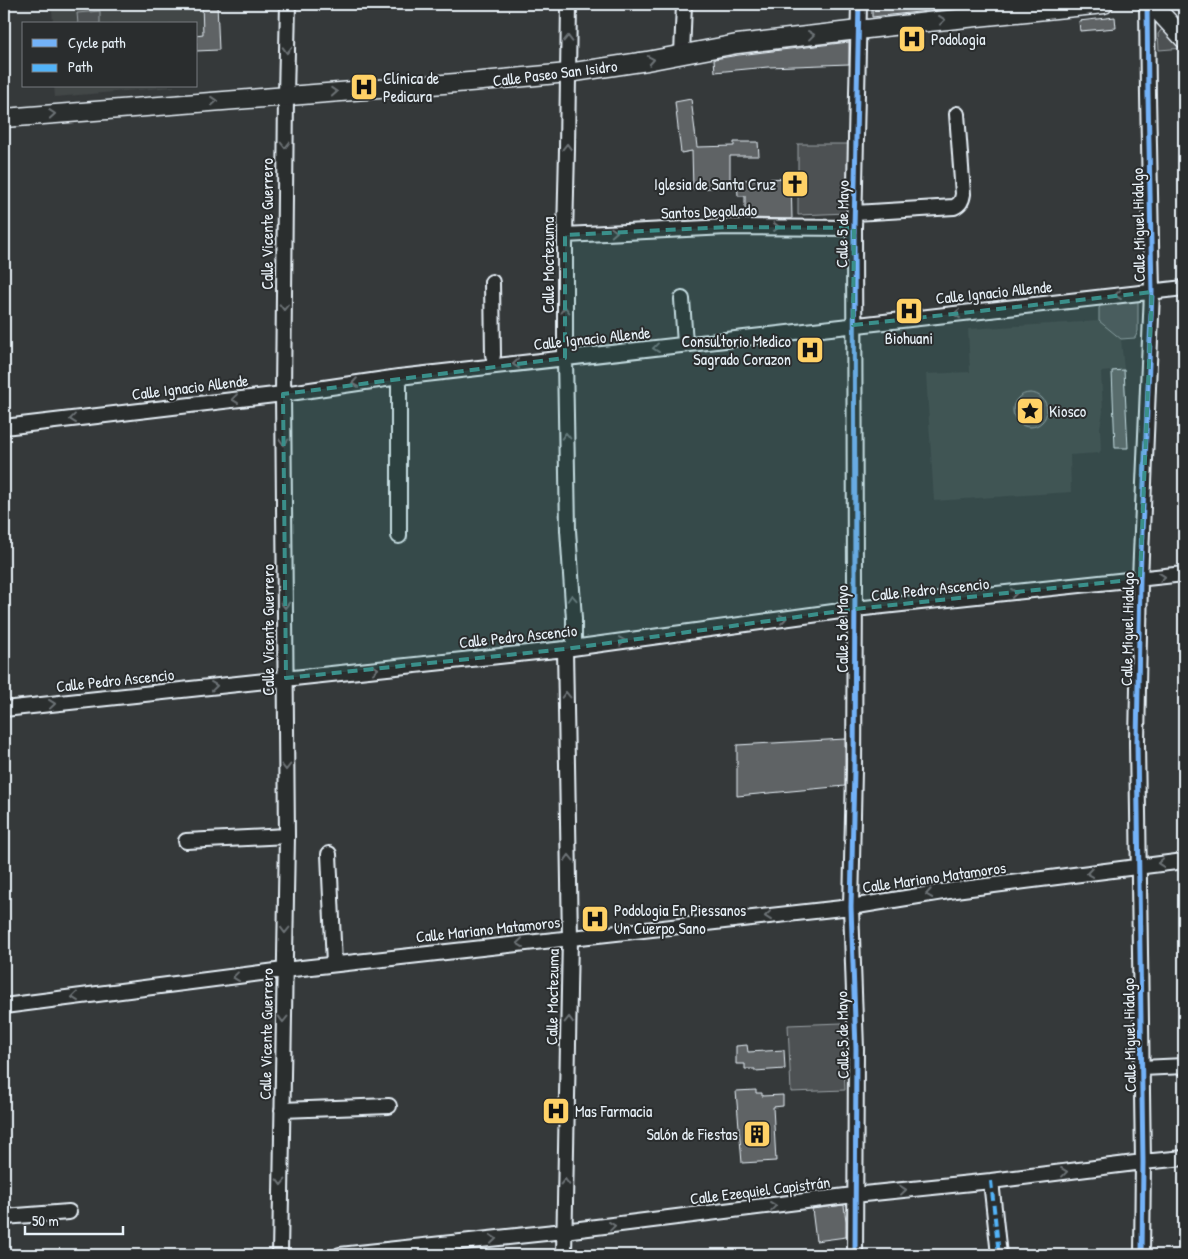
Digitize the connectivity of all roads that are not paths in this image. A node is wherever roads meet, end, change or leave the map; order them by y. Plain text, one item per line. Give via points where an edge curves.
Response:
1 (288, 4) edge
2 (569, 4) edge
3 (684, 4) edge
4 (860, 4) edge
5 (1104, 4) edge
6 (1148, 4) edge
7 (1152, 4) edge
8 (858, 30) junction
9 (1184, 39) edge
10 (682, 54) junction
11 (568, 74) junction
12 (286, 96) junction
13 (957, 114) dead end
14 (4, 118) edge
15 (854, 220) junction
16 (565, 235) junction
17 (492, 282) dead end
18 (1184, 288) edge
19 (1152, 292) junction
20 (682, 298) dead end
21 (853, 325) junction
22 (685, 344) junction
23 (494, 355) dead end
24 (565, 358) junction
25 (399, 377) junction
26 (283, 394) junction
27 (4, 427) edge
28 (399, 536) dead end
29 (1184, 574) edge
30 (1140, 579) junction
31 (855, 609) junction
32 (570, 648) junction
33 (286, 678) junction
34 (4, 710) edge
35 (286, 836) junction
36 (186, 841) dead end
37 (329, 854) dead end
38 (1184, 861) edge
39 (1138, 866) junction
40 (851, 907) junction
41 (570, 938) junction
42 (334, 964) junction
43 (284, 970) junction
44 (4, 1006) edge
45 (1184, 1066) edge
46 (1142, 1068) junction
47 (389, 1106) dead end
48 (282, 1110) junction
49 (1184, 1158) edge
50 (1143, 1162) junction
51 (991, 1181) junction
52 (854, 1195) junction
53 (69, 1212) dead end
54 (4, 1217) edge
55 (564, 1231) junction
56 (280, 1255) edge
57 (340, 1255) edge
58 (564, 1255) edge
59 (855, 1255) edge
60 (999, 1255) edge
61 (1142, 1255) edge

1 -> 12 street, Calle Vicente Guerrero
11 -> 2 street, Calle Moctezuma
3 - 10 street
4 - 8 street, Calle 5 de Mayo
8 -> 5 main road, Calle Paseo San Isidro
6 - 19 street, Calle Miguel Hidalgo
7 - 9 main road
10 -> 8 main road, Calle Paseo San Isidro
8 - 15 street, Calle 5 de Mayo
11 -> 10 main road, Calle Paseo San Isidro
12 -> 11 main road, Calle Paseo San Isidro
16 -> 11 street, Calle Moctezuma
14 -> 12 main road, Calle Paseo San Isidro
12 -> 26 street, Calle Vicente Guerrero
13 - 15 street, Santos Degollado via 963,194 959,204
16 -> 15 street, Santos Degollado
15 - 21 street, Calle 5 de Mayo
24 -> 16 street, Calle Moctezuma
17 - 23 street
18 - 19 street, Calle Ignacio Allende
19 -> 21 street, Calle Ignacio Allende
19 - 30 street, Calle Miguel Hidalgo
20 - 22 street
21 - 22 street, Calle Ignacio Allende
21 - 31 street, Calle 5 de Mayo
22 -> 24 street, Calle Ignacio Allende
24 -> 25 street, Calle Ignacio Allende
32 -> 24 street, Calle Moctezuma via 574,619 568,530
25 -> 26 street, Calle Ignacio Allende
25 - 28 street
26 -> 27 street, Calle Ignacio Allende
26 -> 33 street, Calle Vicente Guerrero
30 -> 29 street, Calle Pedro Ascencio
31 -> 30 street, Calle Pedro Ascencio
30 - 39 street, Calle Miguel Hidalgo
32 -> 31 street, Calle Pedro Ascencio
31 - 40 street, Calle 5 de Mayo
33 -> 32 street, Calle Pedro Ascencio
41 -> 32 street, Calle Moctezuma
34 -> 33 street, Calle Pedro Ascencio
33 -> 35 street, Calle Vicente Guerrero
35 - 36 street
35 -> 43 street, Calle Vicente Guerrero
37 - 42 street
38 -> 39 street, Calle Mariano Matamoros
39 -> 40 street, Calle Mariano Matamoros
39 - 46 street, Calle Miguel Hidalgo
40 -> 41 street, Calle Mariano Matamoros
40 - 52 street, Calle 5 de Mayo via 856,1049
41 -> 42 street, Calle Mariano Matamoros
55 -> 41 street, Calle Moctezuma
42 - 43 street, Calle Mariano Matamoros
43 -> 44 street, Calle Mariano Matamoros
43 -> 48 street, Calle Vicente Guerrero
45 - 46 street
46 - 50 street, Calle Miguel Hidalgo
47 - 48 street
48 -> 56 street, Calle Vicente Guerrero
49 - 50 street, Calle Ezequiel Capistrán
51 -> 50 street, Calle Ezequiel Capistrán
50 - 61 street, Calle Miguel Hidalgo
52 -> 51 street, Calle Ezequiel Capistrán
51 - 60 street
55 -> 52 street, Calle Ezequiel Capistrán
52 - 59 street, Calle 5 de Mayo
53 - 54 street
57 -> 55 street, Calle Ezequiel Capistrán
55 - 58 street, Calle Moctezuma

